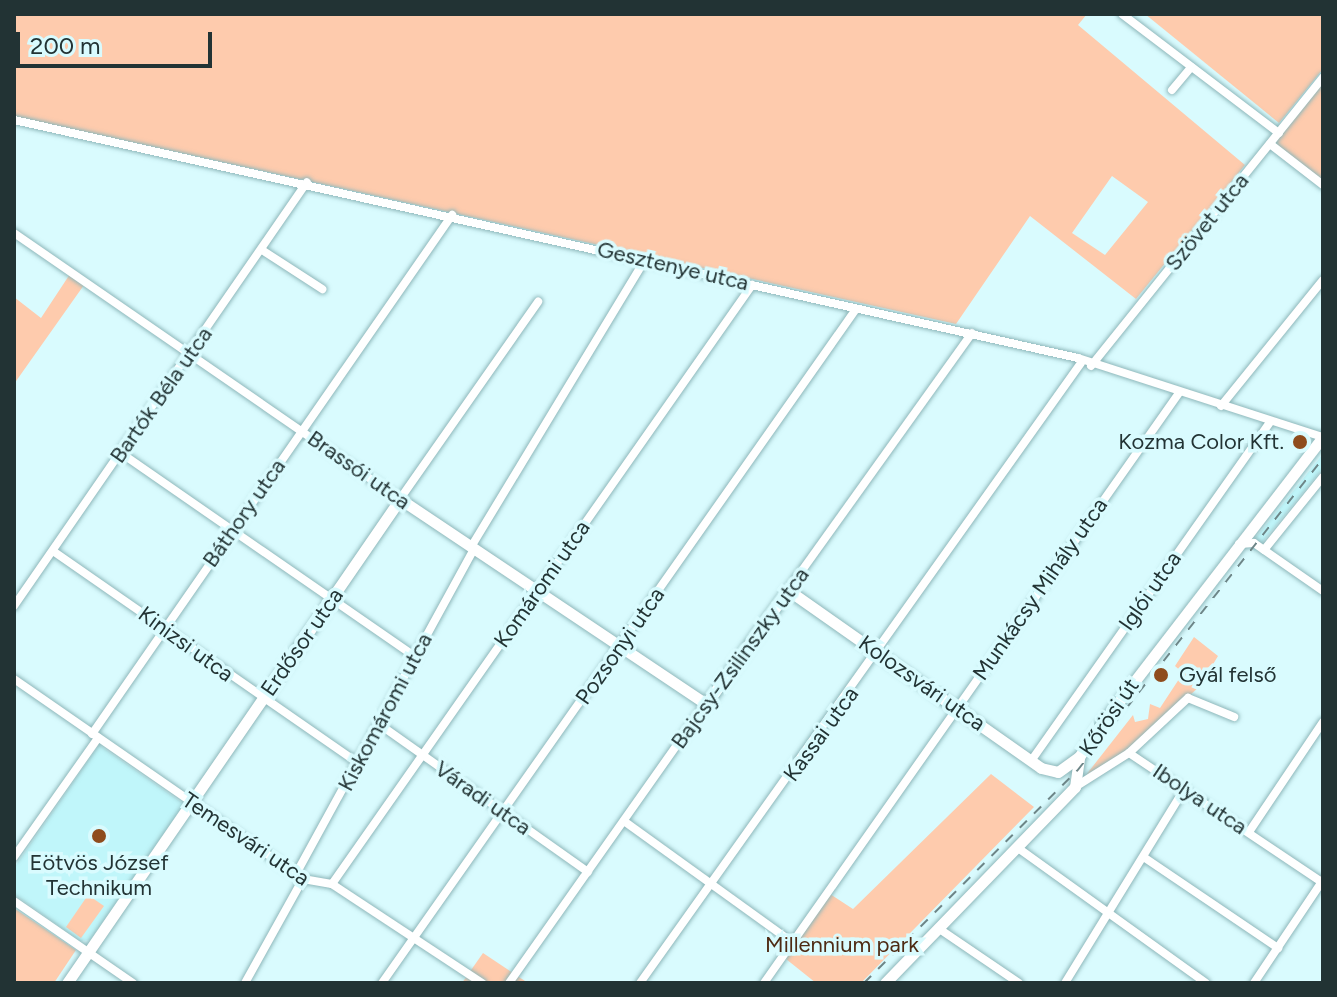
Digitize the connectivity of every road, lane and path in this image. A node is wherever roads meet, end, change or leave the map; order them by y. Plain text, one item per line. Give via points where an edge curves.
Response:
1 (1122, 14) edge
2 (1191, 67) junction
3 (1322, 81) edge
4 (1172, 90) dead end
5 (14, 120) edge
6 (1279, 133) junction
7 (1270, 144) junction
8 (307, 182) junction
9 (1323, 185) edge
10 (452, 215) junction
11 (14, 233) edge
12 (262, 250) junction
13 (645, 260) junction
14 (1323, 280) edge
15 (752, 285) junction
16 (322, 289) dead end
17 (538, 302) dead end
18 (856, 309) junction
19 (972, 333) junction
20 (190, 352) junction
21 (1081, 363) junction
22 (1091, 366) junction
23 (1179, 393) junction
24 (1230, 396) junction
25 (1221, 406) junction
26 (1232, 410) junction
27 (1270, 422) junction
28 (301, 430) junction
29 (1323, 437) edge
30 (121, 453) junction
31 (1323, 477) edge
32 (400, 499) junction
33 (1252, 525) junction
34 (232, 530) junction
35 (1254, 543) junction
36 (1236, 544) junction
37 (473, 548) junction
38 (1264, 550) junction
39 (53, 551) junction
40 (788, 590) junction
41 (536, 591) junction
42 (1323, 591) edge
43 (332, 600) junction
44 (14, 606) edge
45 (164, 628) junction
46 (620, 647) junction
47 (880, 652) junction
48 (414, 656) junction
49 (14, 679) edge
50 (263, 698) junction
51 (706, 704) junction
52 (957, 706) junction
53 (1234, 717) dead end
54 (1323, 722) edge
55 (379, 724) junction
56 (95, 736) junction
57 (1129, 753) junction
58 (425, 756) junction
59 (1079, 757) junction
60 (1031, 761) junction
61 (358, 763) junction
62 (1058, 772) junction
63 (1076, 782) junction
64 (1185, 788) junction
65 (192, 803) junction
66 (503, 812) junction
67 (624, 821) junction
68 (1249, 832) junction
69 (1018, 848) junction
70 (14, 857) edge
71 (1145, 858) junction
72 (588, 872) junction
73 (299, 877) junction
74 (1322, 881) edge
75 (332, 884) junction
76 (712, 885) junction
77 (14, 901) edge
78 (1110, 917) junction
79 (938, 928) junction
80 (415, 936) junction
81 (793, 943) junction
82 (1278, 948) junction
83 (89, 952) junction
84 (67, 983) edge
85 (133, 983) edge
86 (245, 983) edge
87 (382, 983) edge
88 (482, 983) edge
89 (509, 983) edge
90 (640, 983) edge
91 (764, 983) edge
92 (885, 983) edge
93 (1019, 983) edge
94 (1065, 983) edge
95 (1206, 983) edge
96 (1254, 983) edge

1 - 2 street
2 - 4 street
2 - 6 street
3 - 6 street, Szövet utca
5 - 8 street, Gesztenye utca
6 - 7 street, Szövet utca
7 - 9 street
7 - 22 street, Szövet utca
8 - 10 street, Gesztenye utca
8 - 12 street, Bartók Béla utca
10 - 13 street, Gesztenye utca
10 - 28 street, Báthory utca
11 - 20 street, Brassói utca
12 - 16 street
12 - 20 street, Bartók Béla utca
13 - 15 street, Gesztenye utca
13 - 37 street, Kiskomáromi utca
14 - 24 street
15 - 18 street, Gesztenye utca
15 - 41 street, Komáromi utca
17 - 32 street, Erdősor utca
18 - 19 street, Gesztenye utca
18 - 46 street, Pozsonyi utca
19 - 21 street, Gesztenye utca
19 - 40 street, Bajcsy-Zsilinszky utca
20 - 28 street, Brassói utca
20 - 30 street, Bartók Béla utca
21 - 22 street, Gesztenye utca
21 - 47 street, Kassai utca
22 - 23 street, Gesztenye utca
23 - 25 street, Gesztenye utca
23 - 52 street, Munkácsy Mihály utca
24 - 25 street
24 - 26 street
25 - 26 street, Gesztenye utca
26 - 27 street, Gesztenye utca
27 - 29 street, Gesztenye utca
27 - 60 street, Iglói utca
28 - 32 street, Brassói utca
28 - 34 street, Báthory utca
29 - 33 street, Kőrösi út
30 - 34 street
30 - 39 street, Bartók Béla utca
31 - 38 street
32 - 37 street, Brassói utca
32 - 43 street, Erdősor utca
33 - 35 street
33 - 36 street, Kőrösi út
34 - 43 street
34 - 45 street, Báthory utca
35 - 36 street
35 - 38 street
36 - 59 street, Kőrösi út
37 - 41 street, Brassói utca
37 - 48 street, Kiskomáromi utca
38 - 42 street
39 - 44 street, Bartók Béla utca
39 - 45 street, Kinizsi utca
40 - 47 street, Kolozsvári utca
40 - 51 street, Bajcsy-Zsilinszky utca
41 - 46 street, Brassói utca
41 - 58 street, Komáromi utca
43 - 48 street
43 - 50 street, Erdősor utca
45 - 50 street, Kinizsi utca
45 - 56 street, Báthory utca
46 - 51 street, Brassói utca
46 - 66 street, Pozsonyi utca
47 - 52 street, Kolozsvári utca
47 - 76 street, Kassai utca
48 - 55 street, Kiskomáromi utca
49 - 56 street, Temesvári utca
50 - 61 street, Kinizsi utca
50 - 65 street, Erdősor utca
51 - 67 street, Bajcsy-Zsilinszky utca
52 - 60 street, Kolozsvári utca
52 - 81 street, Munkácsy Mihály utca
53 - 57 street via 1188,698
54 - 68 street
55 - 58 street, Váradi utca
55 - 61 street, Kiskomáromi utca
56 - 65 street, Temesvári utca
56 - 70 street, Báthory utca
57 - 63 street, Ibolya utca
57 - 64 street, Ibolya utca
58 - 66 street, Váradi utca
58 - 75 street, Komáromi utca
59 - 62 street
59 - 63 street, Kőrösi út
60 - 62 street, Kolozsvári utca
61 - 73 street, Kiskomáromi utca
62 - 63 street, Kolozsvári utca
63 - 69 street, Kőrösi út
64 - 68 street, Ibolya utca
64 - 71 street
65 - 73 street, Temesvári utca
65 - 83 street, Erdősor utca
66 - 72 street, Váradi utca
66 - 80 street, Pozsonyi utca
67 - 72 street, Bajcsy-Zsilinszky utca
67 - 76 street
68 - 74 street, Ibolya utca
69 - 78 street
69 - 79 street, Kőrösi út
71 - 78 street
71 - 82 street
72 - 89 street, Bajcsy-Zsilinszky utca
73 - 75 street, Temesvári utca
73 - 86 street, Kiskomáromi utca
74 - 82 street
75 - 80 street, Temesvári utca
76 - 81 street
76 - 90 street, Kassai utca
77 - 83 street
78 - 94 street
78 - 95 street
79 - 92 street, Kőrösi út
79 - 93 street
80 - 87 street, Pozsonyi utca
80 - 88 street, Temesvári utca
81 - 91 street, Munkácsy Mihály utca
82 - 96 street
83 - 84 street, Erdősor utca
83 - 85 street

